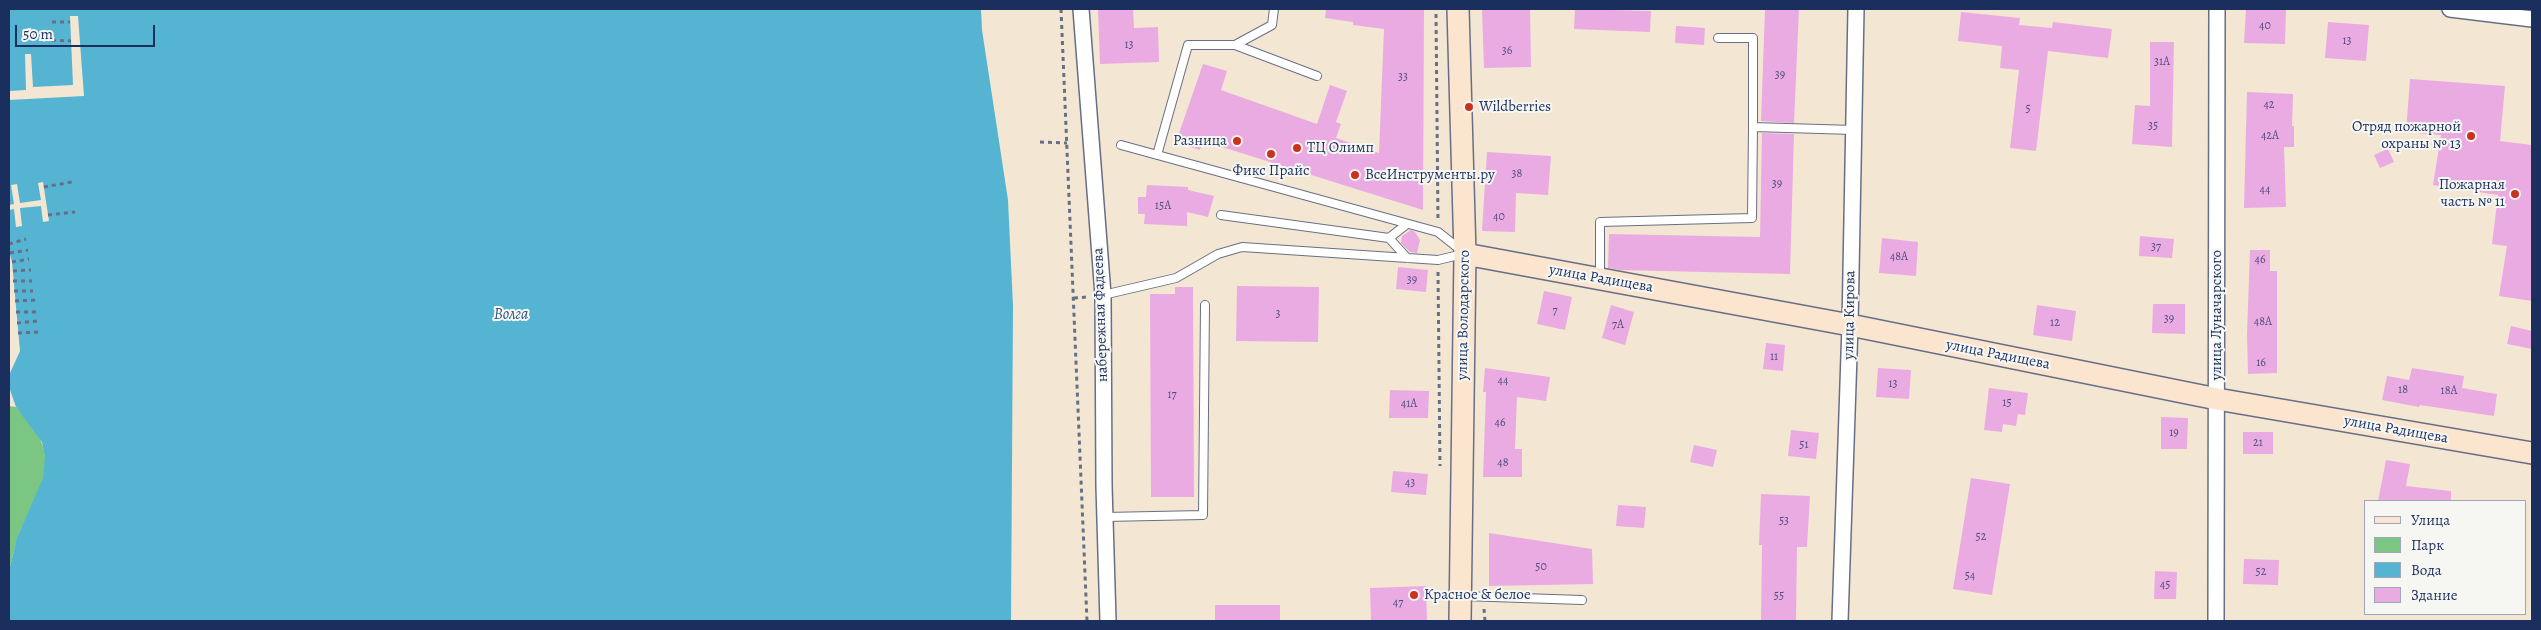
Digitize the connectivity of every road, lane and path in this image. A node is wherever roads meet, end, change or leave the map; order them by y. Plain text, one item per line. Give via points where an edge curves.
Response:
1 (1061, 9) edge
2 (1081, 9) edge
3 (1274, 9) edge
4 (1436, 9) edge
5 (1458, 9) edge
6 (1856, 9) edge
7 (2217, 9) edge
8 (2450, 9) edge
9 (2532, 19) edge
10 (52, 22) dead end
11 (70, 22) dead end
12 (1718, 38) dead end
13 (52, 40) dead end
14 (71, 41) dead end
15 (1235, 45) junction
16 (1317, 76) dead end
17 (1753, 127) junction
18 (1854, 130) junction
19 (1040, 142) dead end
20 (1067, 143) junction
21 (1121, 145) dead end
22 (1157, 155) junction
23 (72, 182) dead end
24 (44, 187) dead end
25 (75, 212) dead end
26 (48, 215) dead end
27 (1221, 215) dead end
28 (1407, 224) junction
29 (1438, 232) junction
30 (1389, 238) junction
31 (26, 239) dead end
32 (9, 244) edge
33 (28, 250) dead end
34 (10, 253) dead end
35 (1465, 254) junction
36 (1407, 258) junction
37 (29, 259) dead end
38 (1438, 260) junction
39 (12, 262) dead end
40 (31, 270) dead end
41 (12, 271) dead end
42 (1600, 278) junction
43 (13, 281) dead end
44 (32, 281) dead end
45 (14, 291) dead end
46 (33, 291) dead end
47 (1103, 295) junction
48 (35, 300) dead end
49 (15, 301) dead end
50 (1204, 305) dead end
51 (16, 312) dead end
52 (36, 312) dead end
53 (38, 321) dead end
54 (17, 323) dead end
55 (1850, 325) junction
56 (39, 332) dead end
57 (18, 333) dead end
58 (2217, 399) junction
59 (2532, 453) edge
60 (1440, 475) dead end
61 (1105, 517) junction
62 (1460, 596) junction
63 (1582, 600) dead end
64 (1087, 621) edge
65 (1108, 621) edge
66 (1460, 621) edge
67 (1840, 621) edge
68 (2216, 621) edge

1 - 20 path
2 - 47 street, набережная Фадеева
3 - 15 lane via 1272,25
4 - 29 path
5 - 35 main road, улица Володарского
6 - 18 street, улица Кирова
7 - 58 street, улица Луначарского
8 - 9 street
10 - 11 path
12 - 17 lane via 1753,38
13 - 14 path
15 - 16 lane
15 - 22 lane via 1188,45
17 - 18 lane
17 - 42 lane via 1752,218 1600,222
18 - 55 street, улица Кирова
19 - 20 path
20 - 64 path
21 - 22 lane
22 - 28 lane
23 - 24 path
25 - 26 path
27 - 30 lane
28 - 29 lane
28 - 30 lane
29 - 35 lane
30 - 36 lane
31 - 32 path
33 - 34 path
35 - 38 lane
35 - 42 main road, улица Радищева
35 - 62 main road, улица Володарского
36 - 38 lane
36 - 47 lane via 1242,247 1218,254 1176,278
37 - 39 path
38 - 60 path
40 - 41 path
42 - 55 main road, улица Радищева
43 - 44 path
45 - 46 path
47 - 61 street, набережная Фадеева
48 - 49 path
50 - 61 lane via 1203,515
51 - 52 path
53 - 54 path
55 - 58 main road, улица Радищева
55 - 67 street, улица Кирова
56 - 57 path
58 - 59 main road, улица Радищева
58 - 68 street, улица Луначарского
61 - 65 street, набережная Фадеева
62 - 63 lane
62 - 66 main road, улица Володарского

